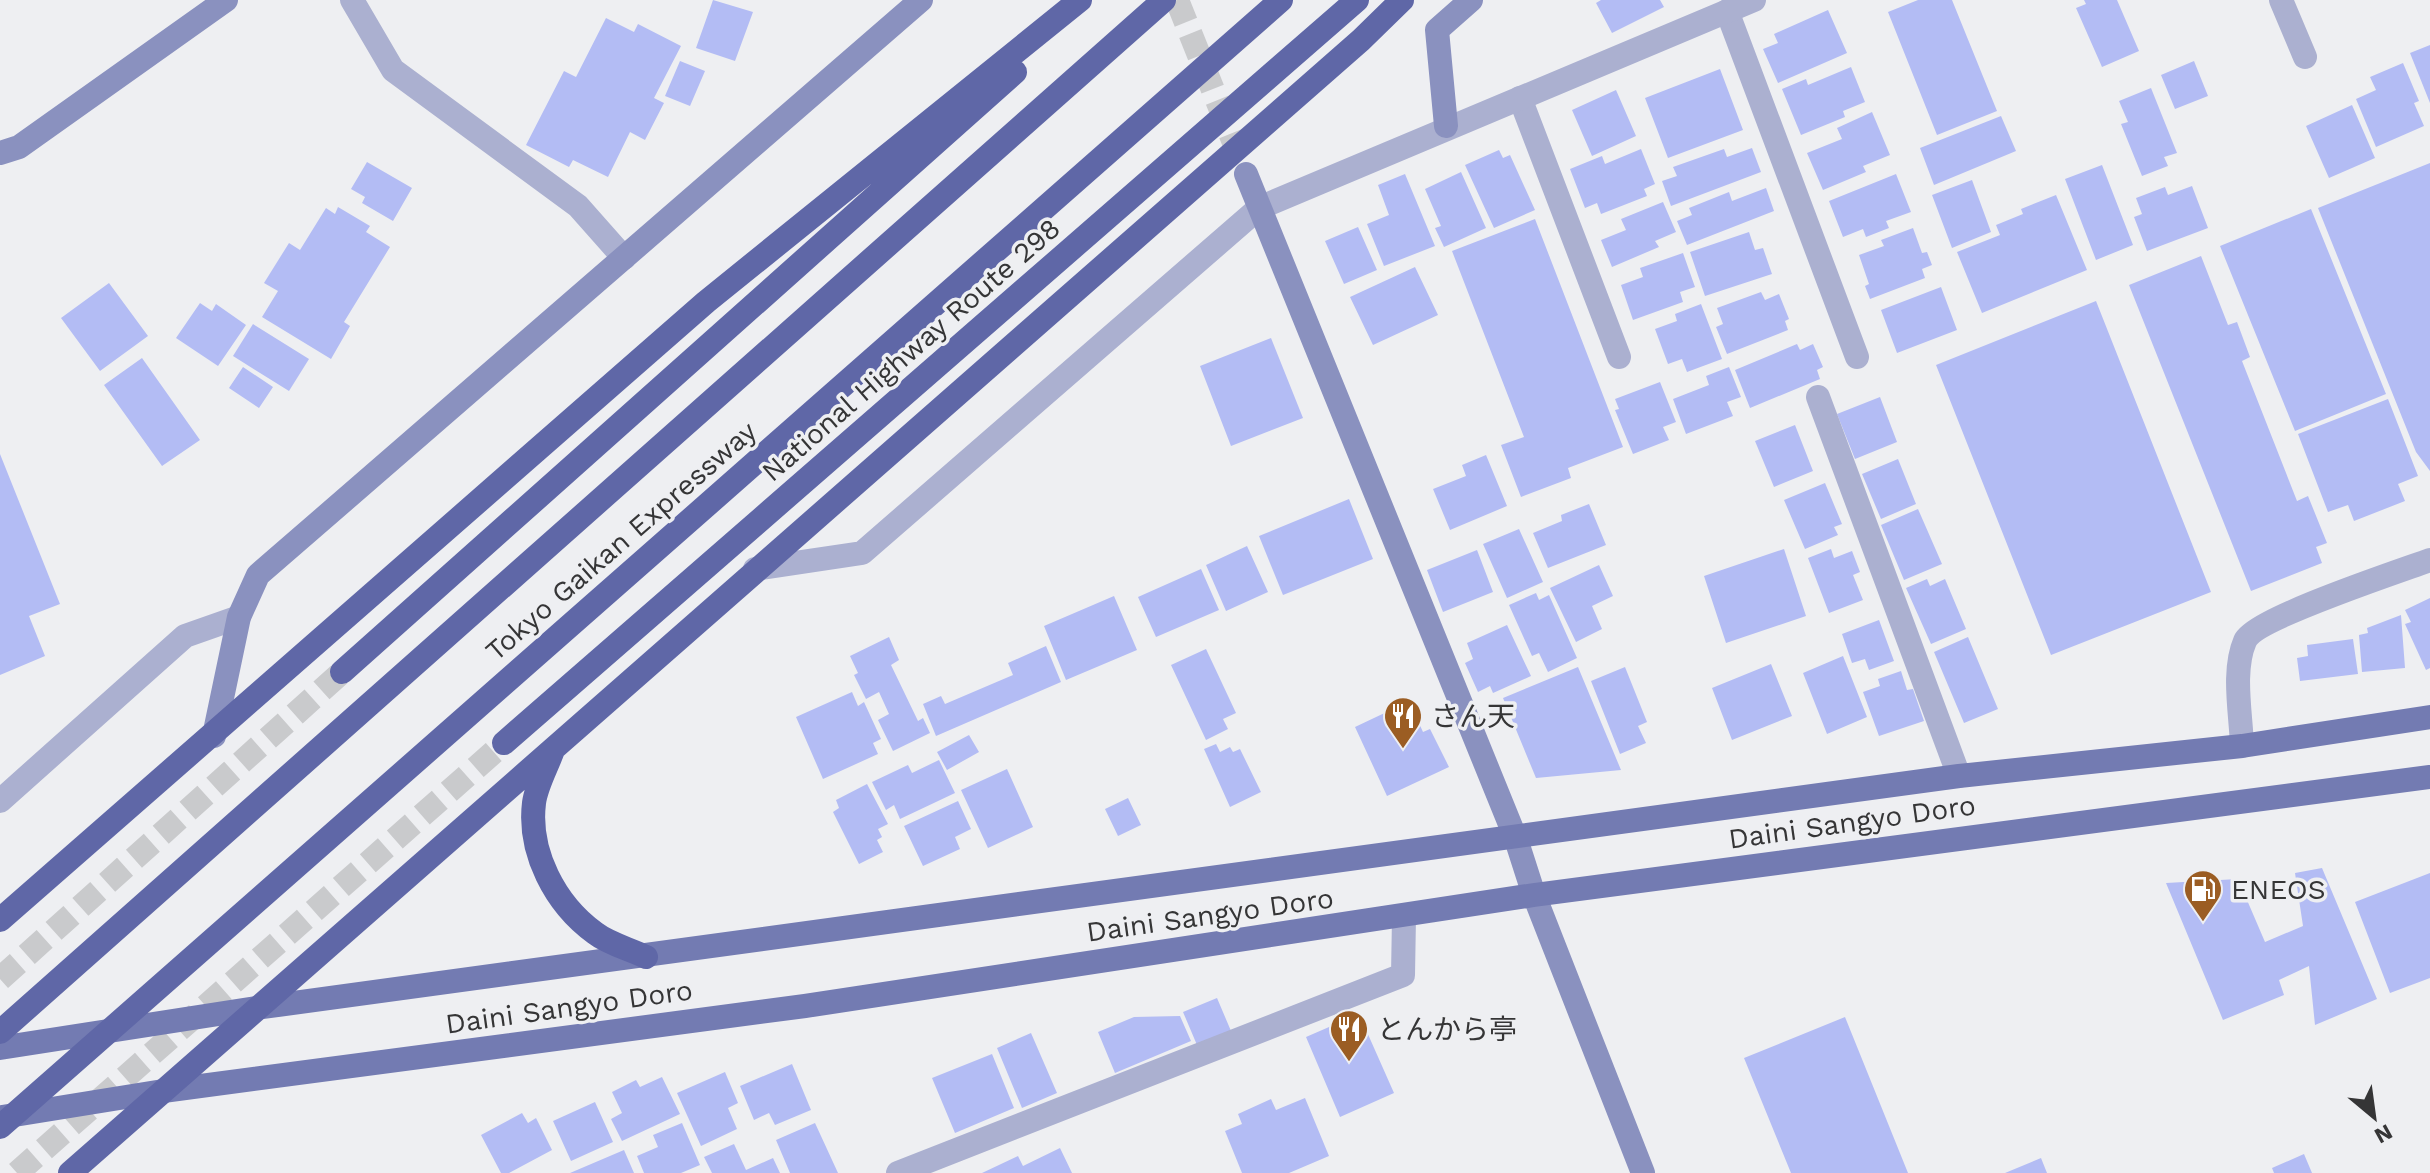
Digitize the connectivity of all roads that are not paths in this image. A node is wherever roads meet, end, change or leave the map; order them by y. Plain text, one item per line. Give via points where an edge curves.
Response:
1 (226, 0) edge
2 (352, 0) edge
3 (921, 0) edge
4 (1080, 0) edge
5 (1097, 0) edge
6 (1164, 0) edge
7 (1281, 0) edge
8 (1357, 0) edge
9 (1402, 0) edge
10 (1471, 0) edge
11 (1754, 0) edge
12 (2281, 0) edge
13 (1727, 11) junction
14 (2305, 57) dead end
15 (1520, 98) junction
16 (1446, 126) junction
17 (0, 153) edge
18 (1246, 174) tunnel mouth
19 (1259, 208) junction
20 (624, 258) junction
21 (1619, 357) dead end
22 (1857, 357) dead end
23 (1818, 397) dead end
24 (2430, 560) edge
25 (755, 569) junction
26 (239, 617) junction
27 (342, 672) tunnel mouth
28 (2430, 717) edge
29 (214, 736) junction
30 (504, 743) tunnel mouth
31 (2242, 746) junction
32 (554, 748) junction
33 (1959, 776) junction
34 (2430, 777) edge
35 (0, 801) edge
36 (1516, 839) junction
37 (1534, 895) junction
38 (1404, 917) junction
39 (0, 920) edge
40 (646, 957) junction
41 (256, 1008) junction
42 (0, 1032) edge
43 (0, 1048) edge
44 (163, 1091) junction
45 (0, 1118) edge
46 (0, 1127) edge
47 (70, 1173) edge
48 (898, 1173) edge
49 (1643, 1173) edge

1 - 17 street via 19,147
2 - 20 street via 393,70 578,206
3 - 20 street
4 - 29 highway via 706,302
5 - 27 highway
6 - 42 highway, Tokyo Gaikan Expressway
7 - 46 highway, Tokyo Gaikan Expressway, bridge
8 - 30 highway, National Highway Route 298
9 - 25 highway
10 - 16 street via 1437,30
11 - 13 street
12 - 14 street
13 - 15 street
13 - 22 street
15 - 16 street
15 - 21 street
16 - 19 street
18 - 19 street
19 - 25 street via 862,553
19 - 36 street
20 - 26 street via 258,575
23 - 33 street
24 - 31 street via 2270,621 2246,637 2239,659
25 - 32 highway
26 - 29 street
26 - 35 street via 185,636
28 - 31 main road, Daini Sangyo Doro
29 - 39 highway
31 - 33 main road, Daini Sangyo Doro
32 - 40 highway via 534,801 534,846 548,878 596,934
32 - 41 highway
33 - 36 main road, Daini Sangyo Doro
34 - 37 main road, Daini Sangyo Doro
36 - 37 street
36 - 40 main road, Daini Sangyo Doro
37 - 38 main road, Daini Sangyo Doro
37 - 49 street
38 - 44 main road, Daini Sangyo Doro via 805,1006
38 - 48 street via 1403,975
40 - 41 main road, Daini Sangyo Doro
41 - 43 main road, Daini Sangyo Doro
41 - 44 highway
44 - 45 main road, Daini Sangyo Doro
44 - 47 highway

